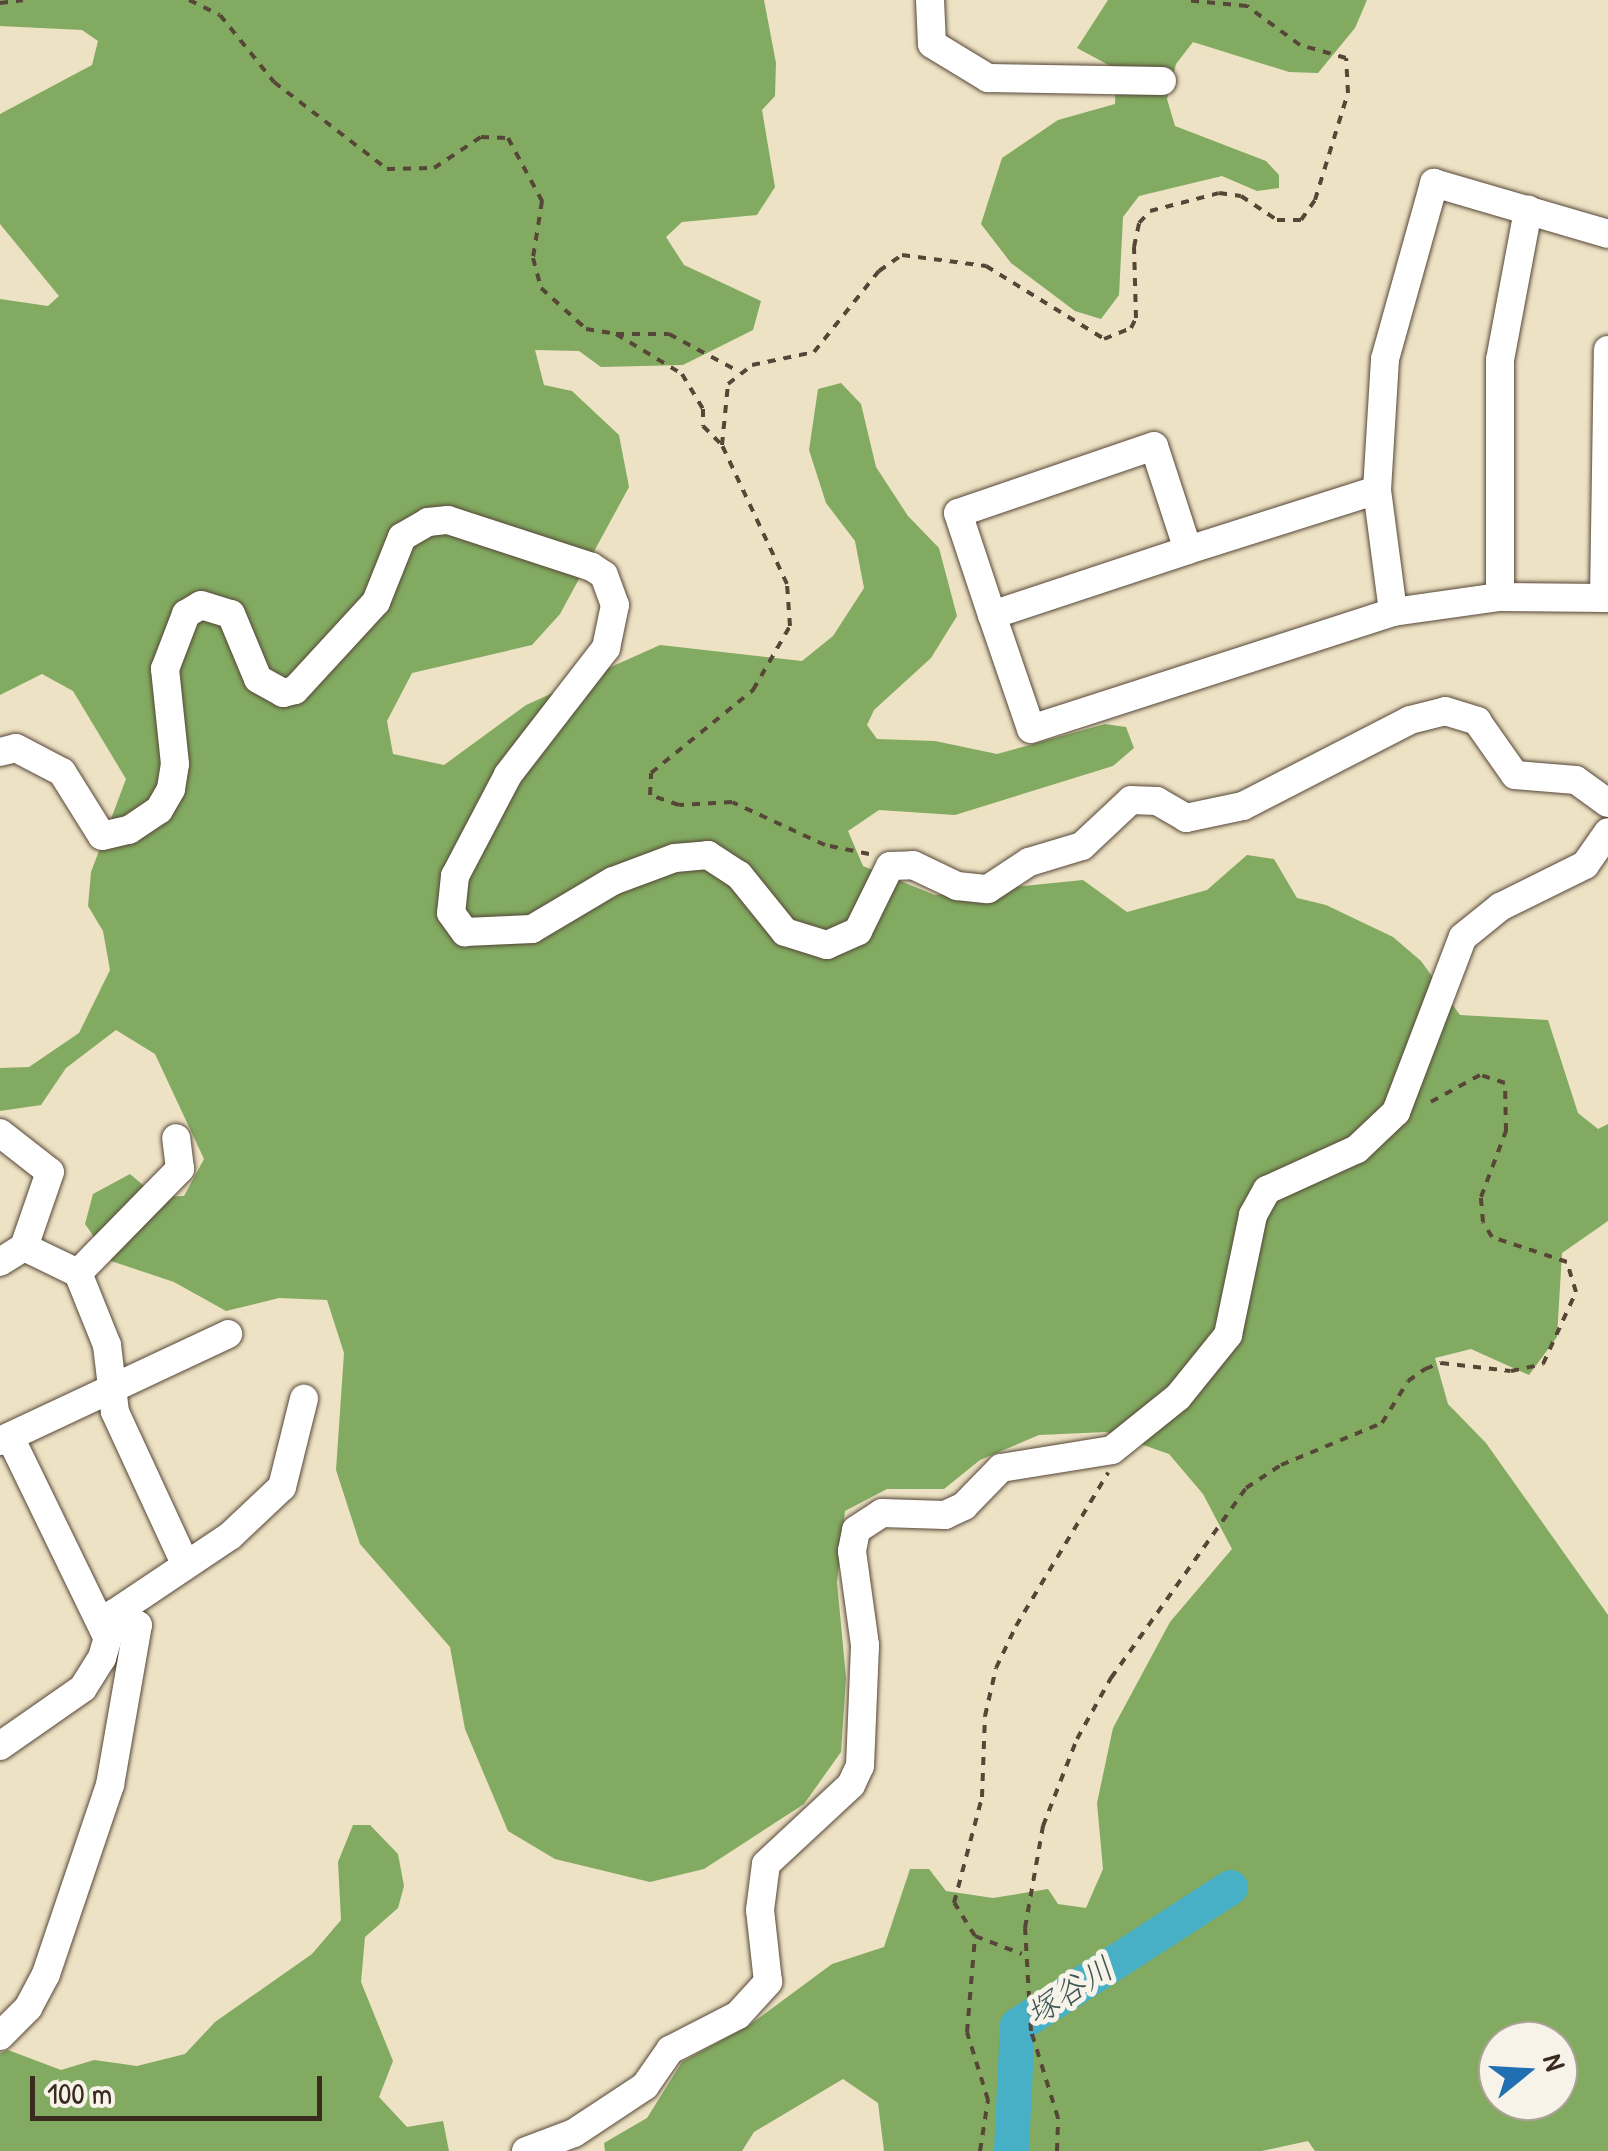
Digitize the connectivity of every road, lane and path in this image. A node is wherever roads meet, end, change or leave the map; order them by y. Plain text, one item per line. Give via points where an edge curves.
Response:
1 (23, 0) edge
2 (189, 0) edge
3 (930, 0) edge
4 (1184, 0) edge
5 (0, 4) edge
6 (1162, 81) dead end
7 (1528, 210) junction
8 (1608, 234) edge
9 (616, 334) junction
10 (1608, 350) edge
11 (738, 371) junction
12 (722, 445) junction
13 (1377, 490) junction
14 (1188, 550) junction
15 (1500, 597) junction
16 (1606, 598) edge
17 (1393, 612) junction
18 (992, 615) junction
19 (0, 752) edge
20 (1608, 803) edge
21 (1608, 832) edge
22 (890, 866) junction
23 (1396, 1112) junction
24 (0, 1133) edge
25 (176, 1138) dead end
26 (9, 1250) edge
27 (78, 1273) junction
28 (228, 1334) dead end
29 (111, 1390) junction
30 (304, 1399) dead end
31 (5, 1439) edge
32 (1112, 1450) junction
33 (184, 1562) junction
34 (111, 1625) junction
35 (0, 1746) edge
36 (975, 1936) junction
37 (1023, 1954) junction
38 (0, 2036) edge
39 (526, 2151) edge
40 (980, 2151) edge
41 (1057, 2151) edge

1 - 5 path
2 - 9 path via 234,26 274,82 387,169 434,168 481,137 508,138 542,201 533,258 541,288 586,329
3 - 6 street via 932,44 988,78
4 - 11 path via 1247,6 1300,45 1346,58 1348,93 1315,200 1301,220 1278,220 1241,196 1219,193 1150,211 1139,222 1134,246 1136,318 1131,328 1104,339 986,266 902,255 879,271 814,352
7 - 8 street
7 - 13 street via 1434,183 1385,359
7 - 15 street via 1500,360
9 - 11 path via 669,334
9 - 12 path via 682,374 702,410 703,426
10 - 16 street
11 - 12 path via 723,404
12 - 22 path via 787,584 790,626 753,690 650,773 650,795 679,805 732,802
13 - 14 street
13 - 17 street
14 - 18 street
14 - 18 street via 1154,446 958,513
15 - 16 street
15 - 17 street
17 - 18 street via 1031,729
19 - 22 street via 16,748 62,772 102,836 129,830 159,810 171,789 175,764 166,669 186,614 200,605 232,614 258,679 283,694 295,690 376,602 402,537 428,522 448,520 592,567 604,575 615,605 606,648 546,721 477,829 450,896 456,926 511,934 532,929 612,881 675,858 708,855 738,874 785,932 827,944 858,931
20 - 22 street via 1576,780 1515,774 1477,721 1445,711 1410,720 1274,794 1230,810 1186,818 1157,801 1131,800 1082,846 1029,862 988,889 957,886 913,865
21 - 23 street via 1586,864 1500,907 1462,937
23 - 32 street via 1357,1149 1267,1190 1253,1215 1228,1335 1178,1397
23 - 37 path via 1432,1104 1480,1075 1504,1083 1506,1131 1481,1198 1483,1222 1492,1237 1567,1262 1576,1292 1543,1364 1511,1371 1441,1364 1426,1369 1408,1382 1382,1423 1263,1474 1223,1512 1110,1678 1077,1739 1044,1826
24 - 26 street via 50,1172
25 - 27 street via 180,1168
26 - 27 street
27 - 29 street via 108,1345
28 - 29 street
29 - 31 street
29 - 33 street
30 - 33 street via 282,1486 230,1536
31 - 34 street
32 - 36 path via 1114,1463 996,1668 985,1716 982,1797 954,1904
32 - 39 street via 1002,1468 964,1506 944,1515 882,1513 856,1530 852,1551 866,1645 860,1766 851,1785 766,1864 760,1910 768,1982 738,2015 670,2050 645,2086 574,2133
33 - 34 street
34 - 35 street via 82,1688
34 - 38 street via 138,1624 110,1785 46,1974 28,2008
36 - 37 path
36 - 40 path via 966,2032 988,2100
37 - 41 path via 1031,2032 1058,2118

